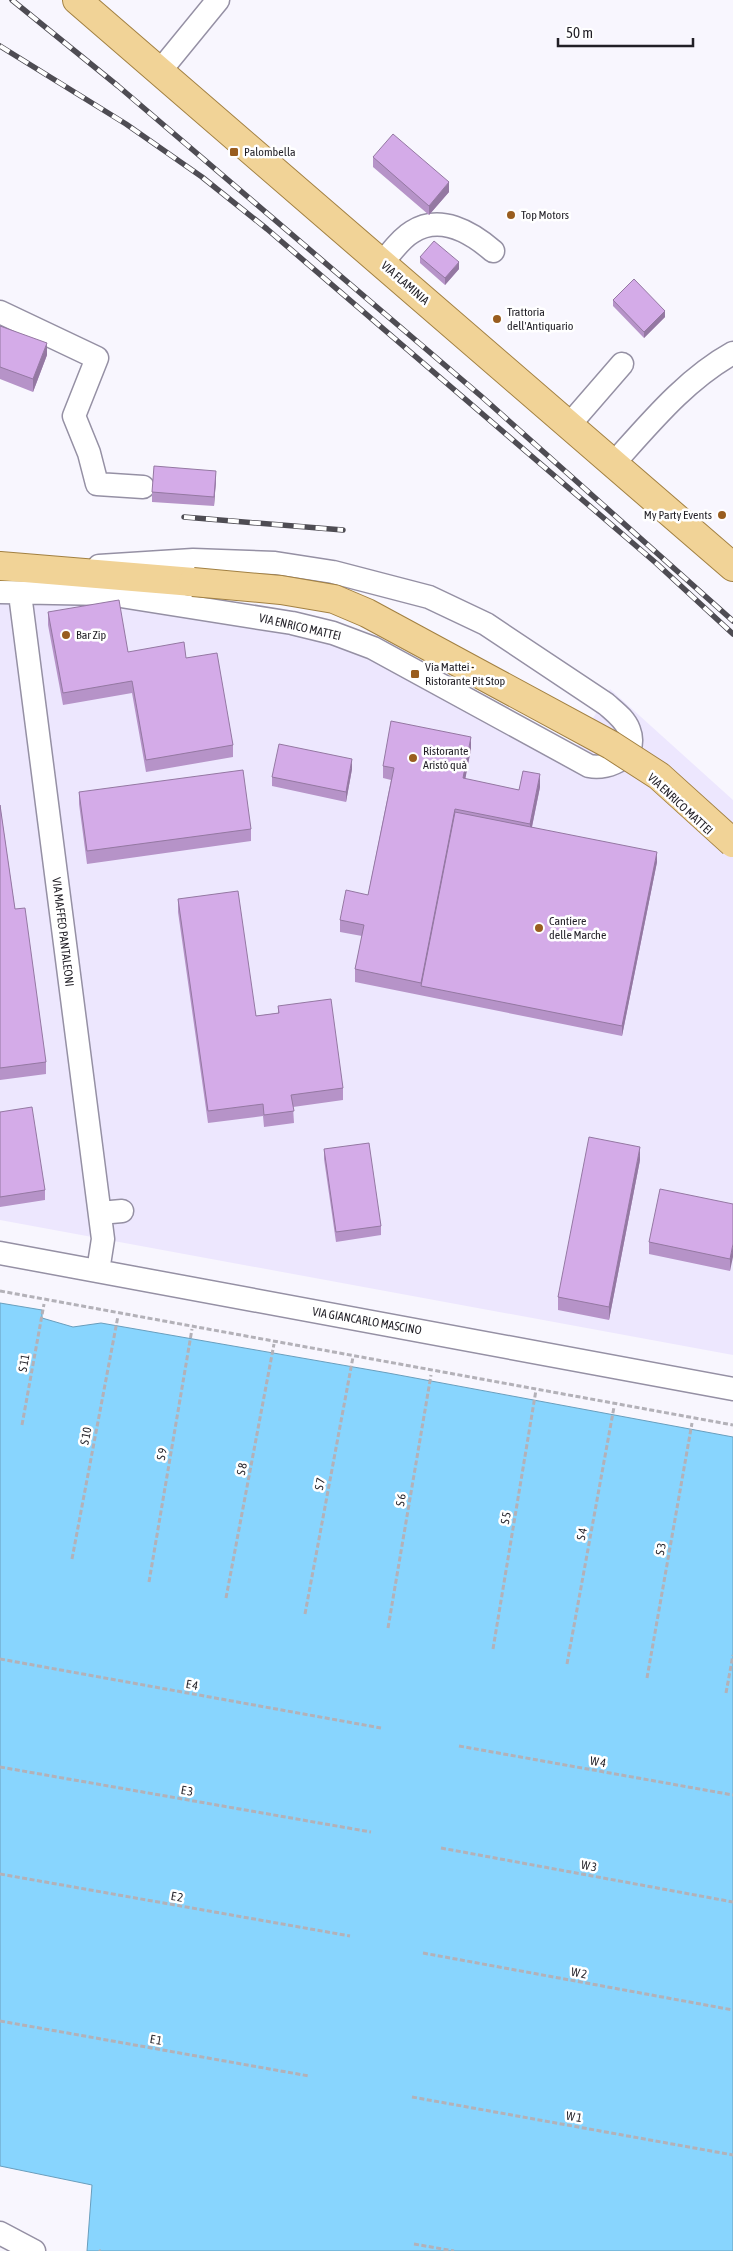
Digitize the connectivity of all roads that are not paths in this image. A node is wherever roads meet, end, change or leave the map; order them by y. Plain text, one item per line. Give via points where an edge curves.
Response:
1 (77, 0) edge
2 (218, 0) edge
3 (160, 72) junction
4 (493, 251) dead end
5 (382, 263) junction
6 (0, 312) edge
7 (733, 353) edge
8 (622, 364) dead end
9 (570, 424) junction
10 (614, 463) junction
11 (143, 488) dead end
12 (0, 566) edge
13 (733, 567) edge
14 (59, 570) junction
15 (193, 582) junction
16 (10, 593) edge
17 (108, 594) junction
18 (626, 755) junction
19 (733, 842) edge
20 (733, 853) edge
21 (122, 1211) dead end
22 (100, 1213) junction
23 (0, 1253) edge
24 (98, 1271) junction
25 (733, 1389) edge
26 (0, 2233) edge
27 (34, 2251) edge

1 - 3 main road, VIA FLAMINIA
2 - 3 street
3 - 5 main road, VIA FLAMINIA
4 - 5 street via 458,227 421,227 410,233
5 - 9 main road, VIA FLAMINIA
6 - 11 street via 97,358 74,416 97,484
7 - 10 street via 716,362 668,404
8 - 9 street
9 - 10 main road, VIA FLAMINIA
10 - 13 main road, VIA FLAMINIA
12 - 14 main road, VIA ENRICO MATTEI
14 - 15 main road, VIA ENRICO MATTEI
14 - 18 street, VIA ENRICO MATTEI via 183,560 275,563 332,572 429,597 486,624 606,704 628,728 631,738
15 - 17 main road
15 - 19 main road, VIA ENRICO MATTEI, bridge via 282,590 334,599 367,613 611,745 659,776
16 - 17 street, VIA ENRICO MATTEI
16 - 22 street, VIA MAFFEO PANTALEONI
17 - 18 street, VIA ENRICO MATTEI via 292,623 333,633 373,648 589,766 602,768
18 - 20 street, VIA ENRICO MATTEI
21 - 22 street
22 - 24 street, VIA MAFFEO PANTALEONI via 103,1239
23 - 24 street, VIA GIANCARLO MASCINO
24 - 25 street, VIA GIANCARLO MASCINO
26 - 27 street

